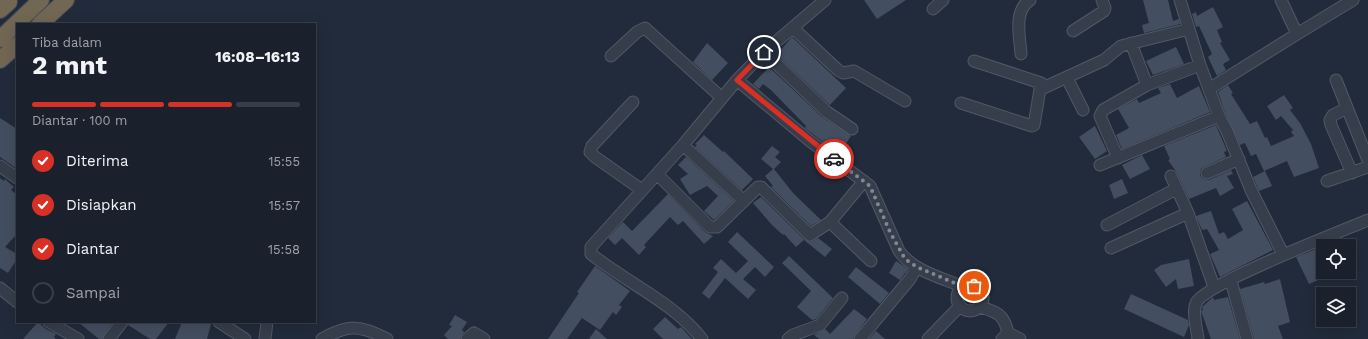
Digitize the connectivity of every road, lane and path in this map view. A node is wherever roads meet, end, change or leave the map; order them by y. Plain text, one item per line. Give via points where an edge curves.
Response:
1 (41, 0) edge
2 (66, 0) edge
3 (943, 0) edge
4 (1028, 0) edge
5 (1102, 0) edge
6 (1180, 0) edge
7 (1281, 0) edge
8 (1353, 0) edge
9 (818, 2) edge
10 (933, 9) dead end
11 (17, 23) edge
12 (41, 23) edge
13 (16, 24) edge
14 (793, 28) junction
15 (1189, 29) junction
16 (1073, 31) dead end
17 (1297, 34) junction
18 (0, 39) edge
19 (1131, 43) junction
20 (16, 46) edge
21 (764, 52) junction
22 (1021, 54) dead end
23 (611, 56) dead end
24 (0, 60) edge
25 (974, 61) dead end
26 (1200, 65) junction
27 (1067, 78) junction
28 (737, 80) junction
29 (1336, 80) dead end
30 (1147, 85) junction
31 (1209, 88) junction
32 (1041, 89) junction
33 (722, 98) junction
34 (905, 101) dead end
35 (633, 102) dead end
36 (961, 103) dead end
37 (1347, 108) junction
38 (1084, 110) dead end
39 (1219, 116) junction
40 (852, 128) dead end
41 (683, 145) junction
42 (1118, 158) junction
43 (1239, 159) junction
44 (1368, 160) edge
45 (1100, 165) dead end
46 (0, 166) edge
47 (1368, 168) edge
48 (1207, 173) dead end
49 (1352, 173) junction
50 (657, 174) junction
51 (1171, 176) dead end
52 (16, 177) edge
53 (864, 181) junction
54 (1327, 181) dead end
55 (1176, 189) junction
56 (642, 190) junction
57 (744, 201) junction
58 (1188, 213) junction
59 (1368, 220) edge
60 (830, 222) junction
61 (1107, 225) dead end
62 (1111, 248) dead end
63 (1283, 254) junction
64 (871, 261) dead end
65 (917, 267) junction
66 (1231, 281) junction
67 (964, 287) junction
68 (1214, 287) junction
69 (0, 288) edge
70 (842, 298) dead end
71 (16, 301) edge
72 (960, 306) junction
73 (980, 307) junction
74 (50, 323) edge
75 (121, 323) edge
76 (220, 323) edge
77 (267, 323) edge
78 (62, 335) edge
79 (232, 335) edge
80 (1005, 336) edge
81 (78, 339) edge
82 (109, 339) edge
83 (245, 339) edge
84 (265, 339) edge
85 (322, 339) edge
86 (387, 339) edge
87 (468, 339) edge
88 (484, 339) edge
89 (702, 339) edge
90 (788, 339) edge
91 (860, 339) edge
92 (928, 339) edge
93 (1020, 339) edge
94 (1198, 339) edge
95 (1247, 339) edge

1 - 11 highway
2 - 12 highway
3 - 10 street
4 - 22 street via 1019,17
5 - 16 street via 1104,11
6 - 15 street
7 - 17 street
8 - 17 street
9 - 14 street
13 - 18 highway
14 - 21 street
14 - 34 street via 838,70 843,73 854,71
15 - 19 street
15 - 26 street
17 - 31 street
19 - 27 street
19 - 30 street
20 - 24 highway
21 - 28 street
21 - 40 street via 827,112
23 - 33 street via 637,32 646,28
25 - 32 street via 1036,80 1041,83
26 - 30 street
26 - 31 street
27 - 32 street
27 - 38 street
28 - 33 street
28 - 53 street via 810,141
29 - 37 street
30 - 42 street via 1100,113
31 - 39 street
32 - 36 street via 1033,126
33 - 41 street
35 - 56 street via 592,146 590,152
37 - 44 street
37 - 49 street via 1333,115 1330,120
39 - 42 street
39 - 43 street
41 - 50 street
41 - 57 street
42 - 45 street
43 - 48 street
43 - 63 street via 1251,190
46 - 52 street
47 - 49 street
49 - 54 street
50 - 56 street
50 - 57 street via 710,227 717,227
51 - 55 street
53 - 60 street
53 - 65 street via 870,186 899,251
55 - 58 street
55 - 61 street
56 - 89 street via 591,247 591,254 663,303 692,326
57 - 60 street via 761,187 810,234
58 - 62 street
58 - 68 street
59 - 63 street
60 - 64 street
63 - 66 street
65 - 67 street
65 - 91 street
66 - 68 street
66 - 95 street
67 - 72 street via 959,292
67 - 73 street via 974,286 982,292
68 - 94 street via 1196,302
69 - 71 street
70 - 90 street via 820,325
72 - 73 street via 966,310
72 - 92 street
73 - 80 street via 996,312 1006,322
74 - 78 street
75 - 82 street
76 - 79 street
77 - 84 street
78 - 81 street
79 - 83 street
80 - 93 street
85 - 86 street via 350,327 375,333
87 - 88 street via 474,333

